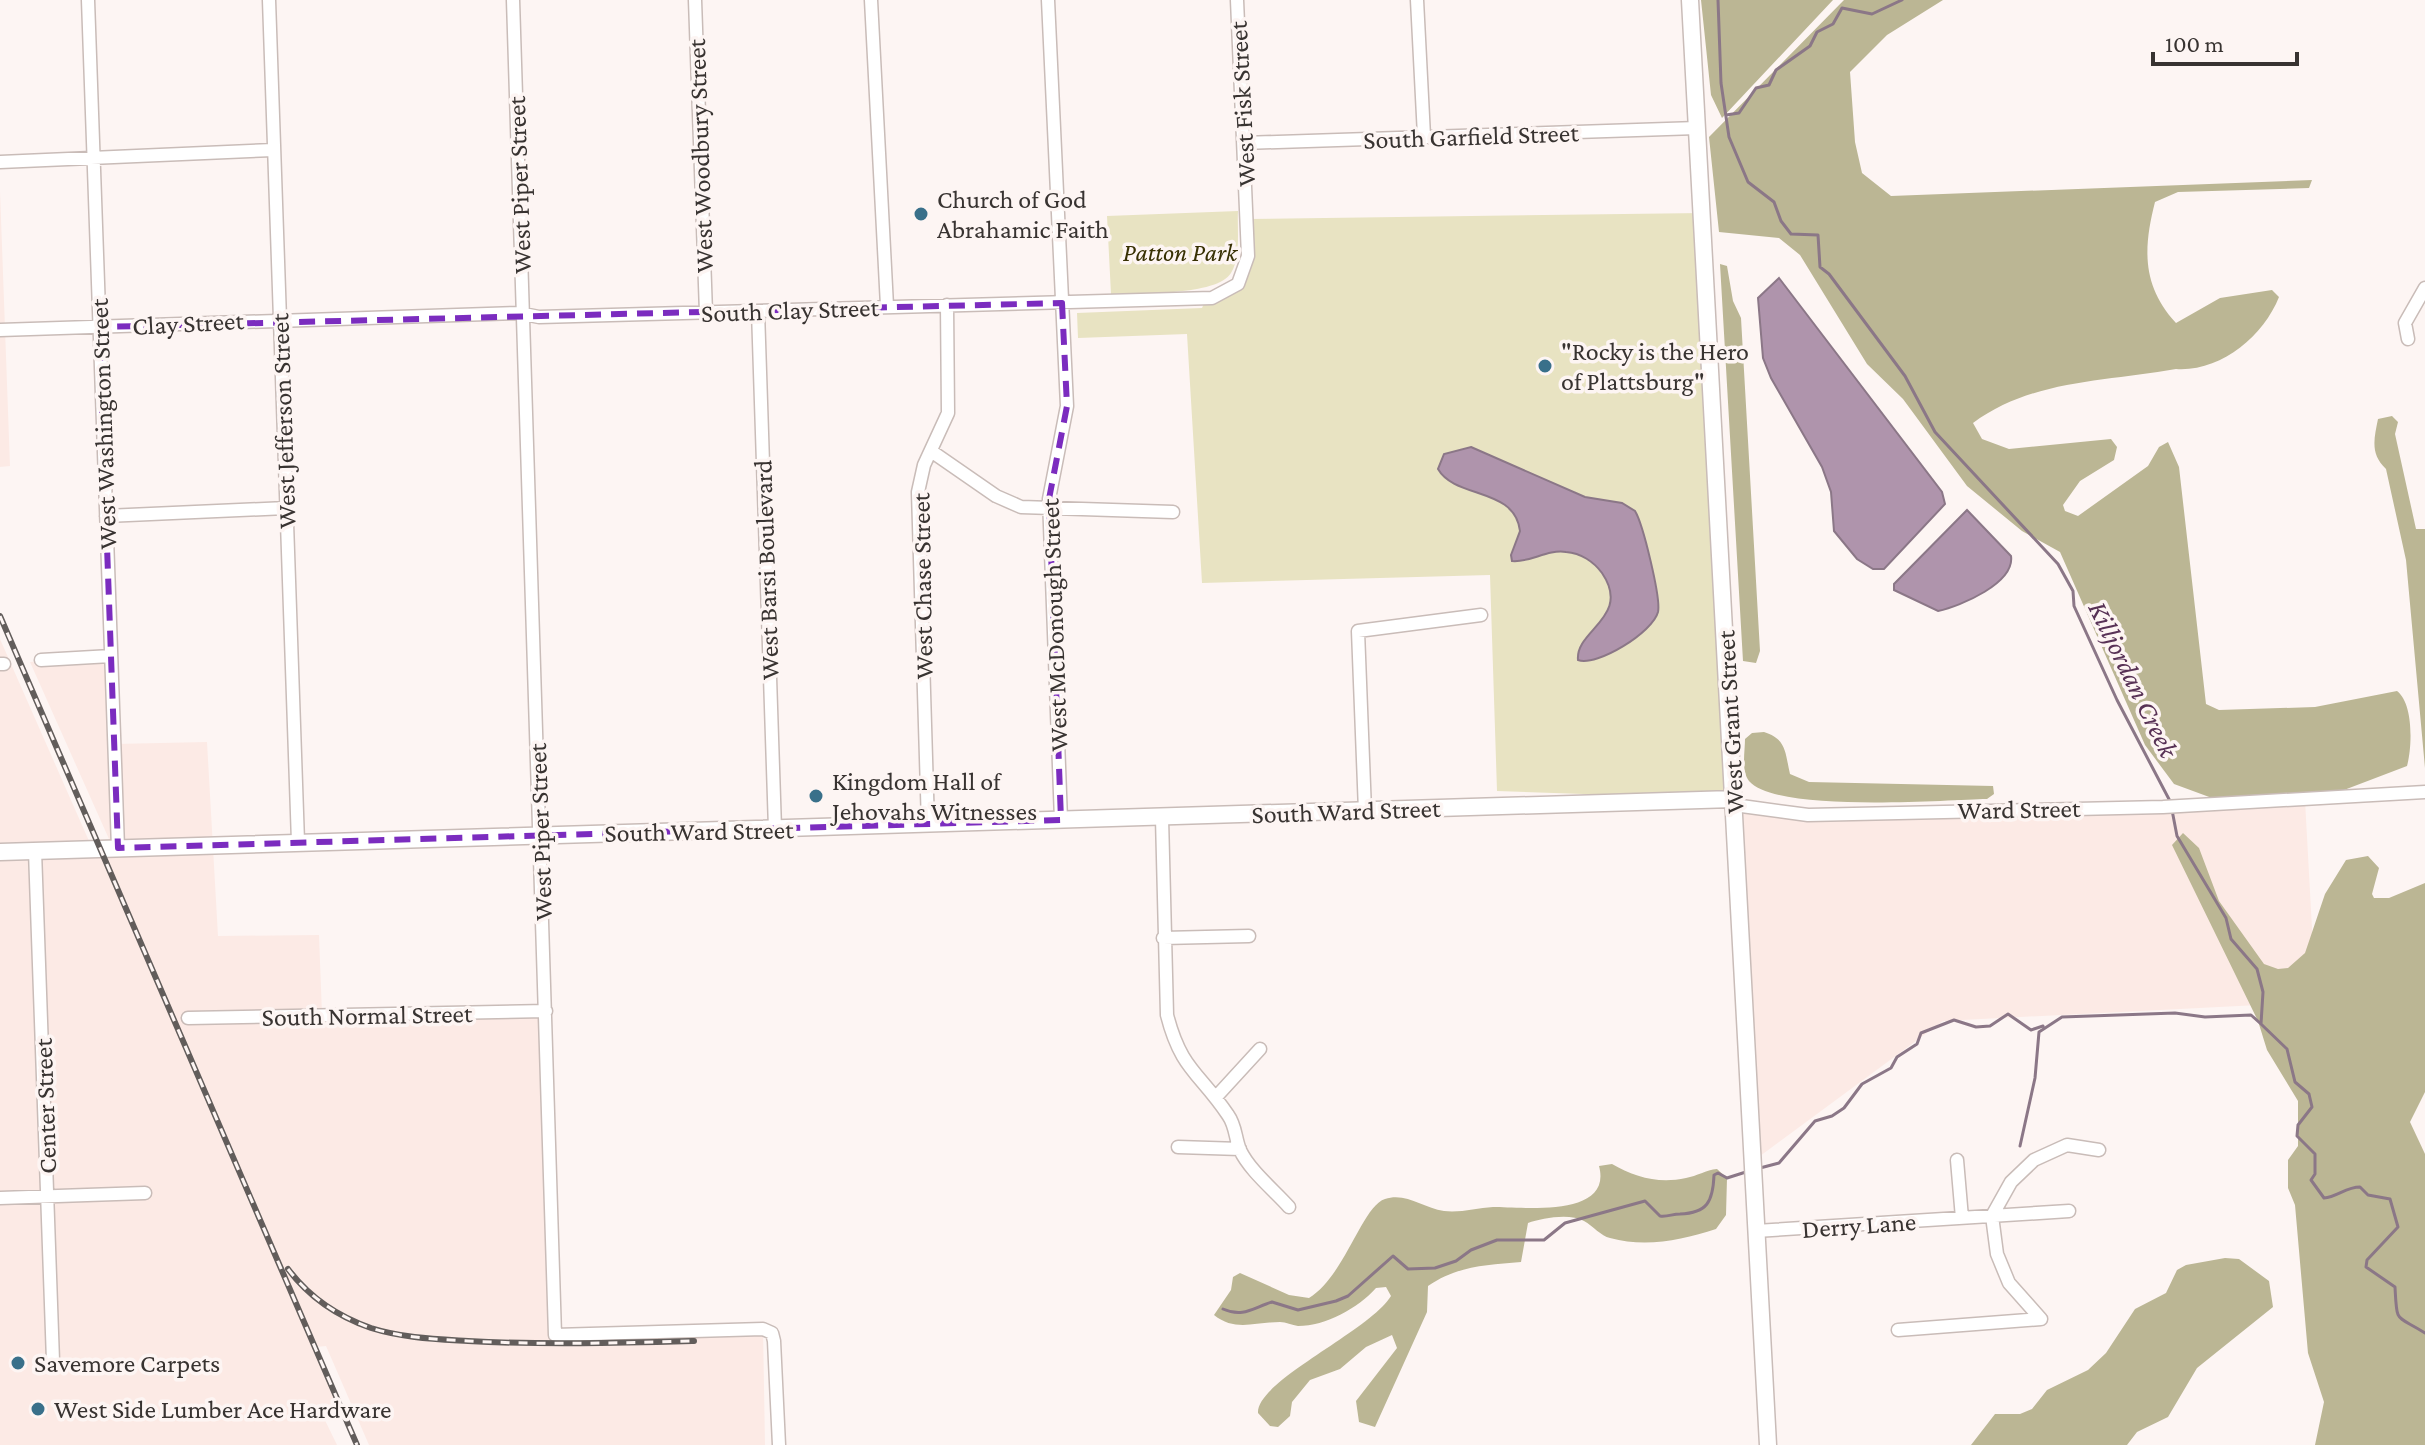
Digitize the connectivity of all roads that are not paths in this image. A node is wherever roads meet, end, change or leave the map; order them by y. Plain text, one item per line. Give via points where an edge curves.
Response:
1 (88, 0) edge
2 (269, 0) edge
3 (513, 0) edge
4 (695, 0) edge
5 (871, 0) edge
6 (1048, 0) edge
7 (1237, 0) edge
8 (1417, 0) edge
9 (1690, 0) edge
10 (1697, 128) junction
11 (1424, 136) junction
12 (1244, 143) junction
13 (273, 150) junction
14 (93, 159) junction
15 (0, 162) edge
16 (1247, 228) joint
17 (2425, 288) edge
18 (1062, 303) junction
19 (947, 305) junction
20 (887, 306) junction
21 (758, 311) junction
22 (706, 313) junction
23 (523, 314) junction
24 (280, 319) junction
25 (99, 327) junction
26 (0, 330) edge
27 (2408, 339) dead end
28 (931, 451) junction
29 (286, 508) junction
30 (1049, 510) junction
31 (1173, 512) dead end
32 (106, 516) junction
33 (1481, 615) dead end
34 (111, 656) junction
35 (41, 660) dead end
36 (2425, 792) edge
37 (1734, 802) junction
38 (1365, 811) junction
39 (1162, 818) junction
40 (1061, 820) junction
41 (928, 825) junction
42 (775, 829) junction
43 (540, 835) junction
44 (298, 842) junction
45 (118, 848) junction
46 (35, 851) junction
47 (0, 852) edge
48 (1249, 936) dead end
49 (1163, 938) junction
50 (546, 1011) junction
51 (188, 1018) dead end
52 (1260, 1049) dead end
53 (1216, 1097) junction
54 (1178, 1147) dead end
55 (1240, 1149) junction
56 (2099, 1150) dead end
57 (1957, 1160) dead end
58 (145, 1193) dead end
59 (48, 1196) junction
60 (0, 1198) edge
61 (1289, 1207) dead end
62 (2069, 1211) dead end
63 (1992, 1216) junction
64 (1962, 1218) junction
65 (1756, 1231) junction
66 (1898, 1330) dead end
67 (53, 1361) dead end
68 (779, 1445) edge
69 (1768, 1445) edge

1 - 14 street, West Washington Street
2 - 13 street, West Jefferson Street
3 - 23 street, West Piper Street
4 - 22 street, West Woodbury Street
5 - 20 street
6 - 18 street, West McDonough Street
7 - 12 street, West Fisk Street
8 - 11 street
9 - 10 street, West Grant Street
10 - 11 street, South Garfield Street
10 - 37 street, West Grant Street
11 - 12 street, South Garfield Street
12 - 16 street, West Fisk Street
13 - 14 street
13 - 24 street, West Jefferson Street
14 - 15 street
14 - 25 street, West Washington Street
16 - 18 street, South Clay Street via 1244,274 1223,295
17 - 27 street via 2405,323
18 - 19 street, South Clay Street
18 - 30 street, West McDonough Street via 1067,406
19 - 20 street, South Clay Street
19 - 28 street, West Chase Street via 948,413
20 - 21 street, South Clay Street
21 - 22 street, South Clay Street
21 - 42 street, West Barsi Boulevard
22 - 23 street, South Clay Street
23 - 24 street, South Clay Street
23 - 43 street, West Piper Street
24 - 25 street, Clay Street
24 - 29 street, West Jefferson Street
25 - 26 street, Clay Street
25 - 32 street, West Washington Street
28 - 30 street via 1008,502
28 - 41 street, West Chase Street via 918,492
29 - 32 street
29 - 44 street, West Jefferson Street
30 - 31 street
30 - 40 street, West McDonough Street
32 - 34 street, West Washington Street
33 - 38 street via 1358,631
34 - 35 street
34 - 45 street, West Washington Street
36 - 37 street, Ward Street via 1799,815
37 - 38 street, South Ward Street
37 - 65 street, West Grant Street
38 - 39 street, South Ward Street
39 - 40 street, South Ward Street
39 - 49 street
40 - 41 street, South Ward Street
41 - 42 street, South Ward Street
42 - 43 street, South Ward Street
43 - 44 street, South Ward Street
43 - 50 street, West Piper Street
44 - 45 street, South Ward Street
45 - 46 street, South Ward Street
46 - 47 street, South Ward Street
46 - 59 street, Center Street
48 - 49 street
49 - 53 street via 1167,1015 1174,1043 1184,1063
50 - 51 street, South Normal Street
50 - 68 street, West Piper Street via 555,1335 763,1329 772,1333
52 - 53 street
53 - 55 street via 1235,1124
54 - 55 street
55 - 61 street
56 - 63 street via 2067,1145 2034,1160 2011,1182
57 - 64 street
58 - 59 street
59 - 60 street
59 - 67 street, Center Street
62 - 63 street, Derry Lane
63 - 64 street, Derry Lane
63 - 66 street via 1997,1254 2009,1283 2041,1319
64 - 65 street, Derry Lane
65 - 69 street, West Grant Street

